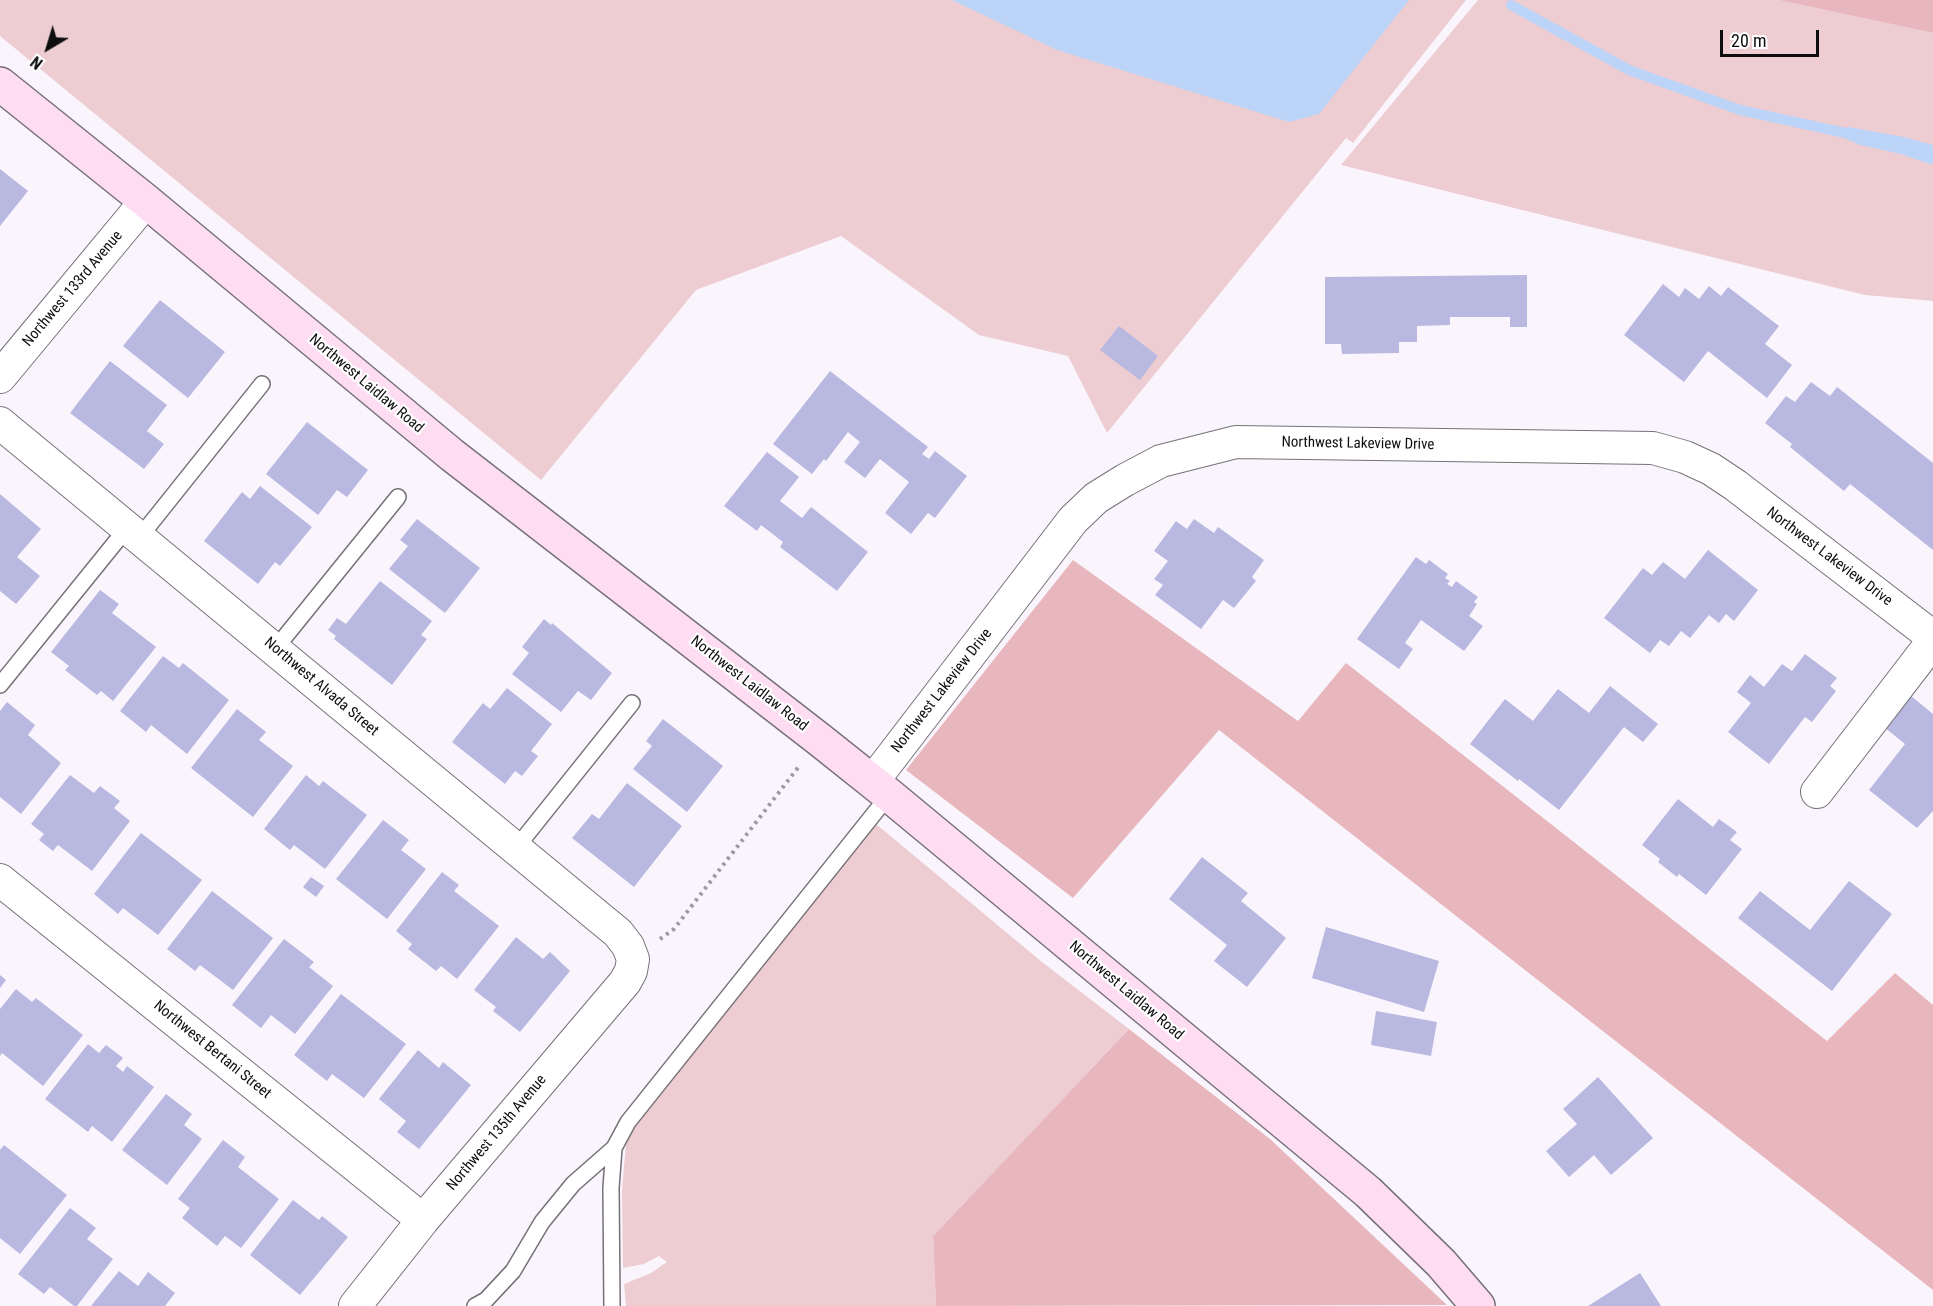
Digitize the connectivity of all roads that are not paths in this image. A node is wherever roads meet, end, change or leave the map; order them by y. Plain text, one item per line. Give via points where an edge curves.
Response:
1 (0, 84) edge
2 (146, 201) junction
3 (0, 377) edge
4 (262, 384) dead end
5 (0, 423) edge
6 (398, 497) dead end
7 (133, 533) junction
8 (1933, 639) edge
9 (275, 649) junction
10 (0, 685) edge
11 (632, 703) dead end
12 (881, 788) junction
13 (1817, 792) dead end
14 (516, 848) junction
15 (0, 880) edge
16 (633, 958) joint
17 (614, 1148) junction
18 (423, 1220) junction
19 (354, 1306) edge
20 (475, 1306) edge
21 (612, 1306) edge
22 (1478, 1306) edge

1 - 2 main road, Northwest Laidlaw Road
2 - 3 street, Northwest 133rd Avenue
2 - 12 main road, Northwest Laidlaw Road via 452,455
4 - 7 lane
5 - 7 street, Northwest Alvada Street
6 - 9 lane
7 - 9 street, Northwest Alvada Street
7 - 10 lane
8 - 12 street, Northwest Lakeview Drive via 1735,485 1685,457 1653,448 1236,442 1161,461 1096,498 1073,520
8 - 13 street
9 - 14 street, Northwest Alvada Street
11 - 14 lane
12 - 17 lane via 628,1122
12 - 22 main road, Northwest Laidlaw Road via 1368,1192 1441,1263
14 - 16 street, Northwest Alvada Street via 618,933
15 - 18 street, Northwest Bertani Street
16 - 18 street, Northwest 135th Avenue via 632,971 625,982
17 - 20 lane via 573,1184 542,1222 513,1271 486,1300
17 - 21 lane
18 - 19 street, Northwest 135th Avenue

